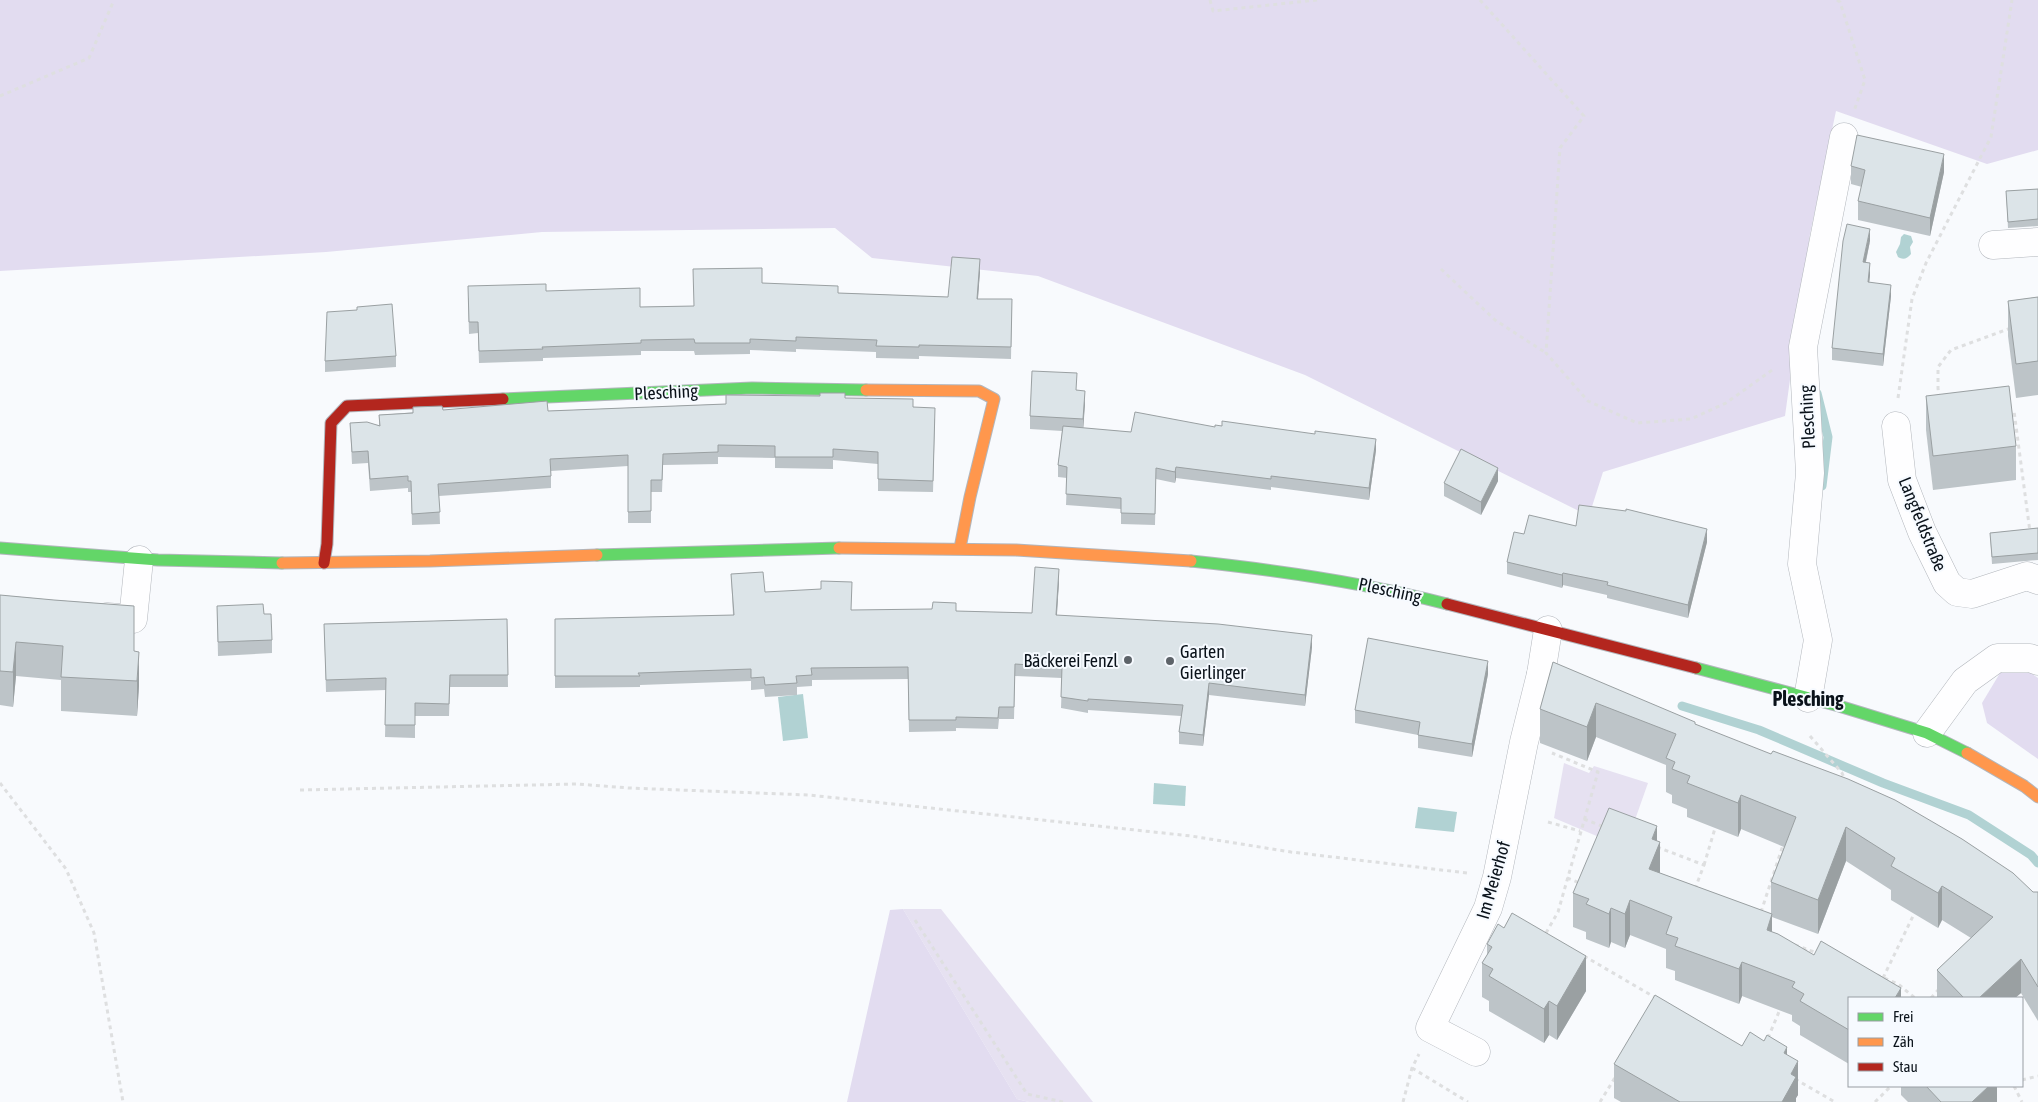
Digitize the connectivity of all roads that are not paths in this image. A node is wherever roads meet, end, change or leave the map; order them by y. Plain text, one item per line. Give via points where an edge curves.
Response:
1 (1844, 137) road end
2 (2038, 242) edge
3 (1993, 245) dead end
4 (1896, 426) road end
5 (0, 548) edge
6 (960, 548) junction
7 (139, 560) junction
8 (324, 563) junction
9 (2038, 580) edge
10 (86, 615) edge
11 (1548, 630) junction
12 (2038, 661) edge
13 (1541, 674) junction
14 (1808, 698) junction
15 (1609, 704) edge
16 (1927, 733) junction
17 (2038, 797) edge
18 (1476, 1052) dead end

1 - 14 street, Plesching via 1803,347 1810,473 1802,564 1818,640
2 - 3 street
4 - 9 street, Langfeldstraße via 1902,480 1947,583 1957,592 1972,594 2028,576
5 - 7 main road, Plesching
6 - 8 main road, Plesching via 811,548
6 - 8 main road, Plesching via 994,400 980,392 752,388 347,406 331,423
6 - 11 main road, Plesching via 1102,553 1236,565 1395,590
7 - 8 main road, Plesching
7 - 10 street via 133,619
11 - 13 street, Im Meierhof
11 - 14 main road, Plesching
12 - 16 street via 1997,658 1965,681
13 - 15 street
13 - 18 street, Im Meierhof via 1488,908 1430,1028
14 - 16 main road, Plesching
16 - 17 main road, Plesching via 1973,756

